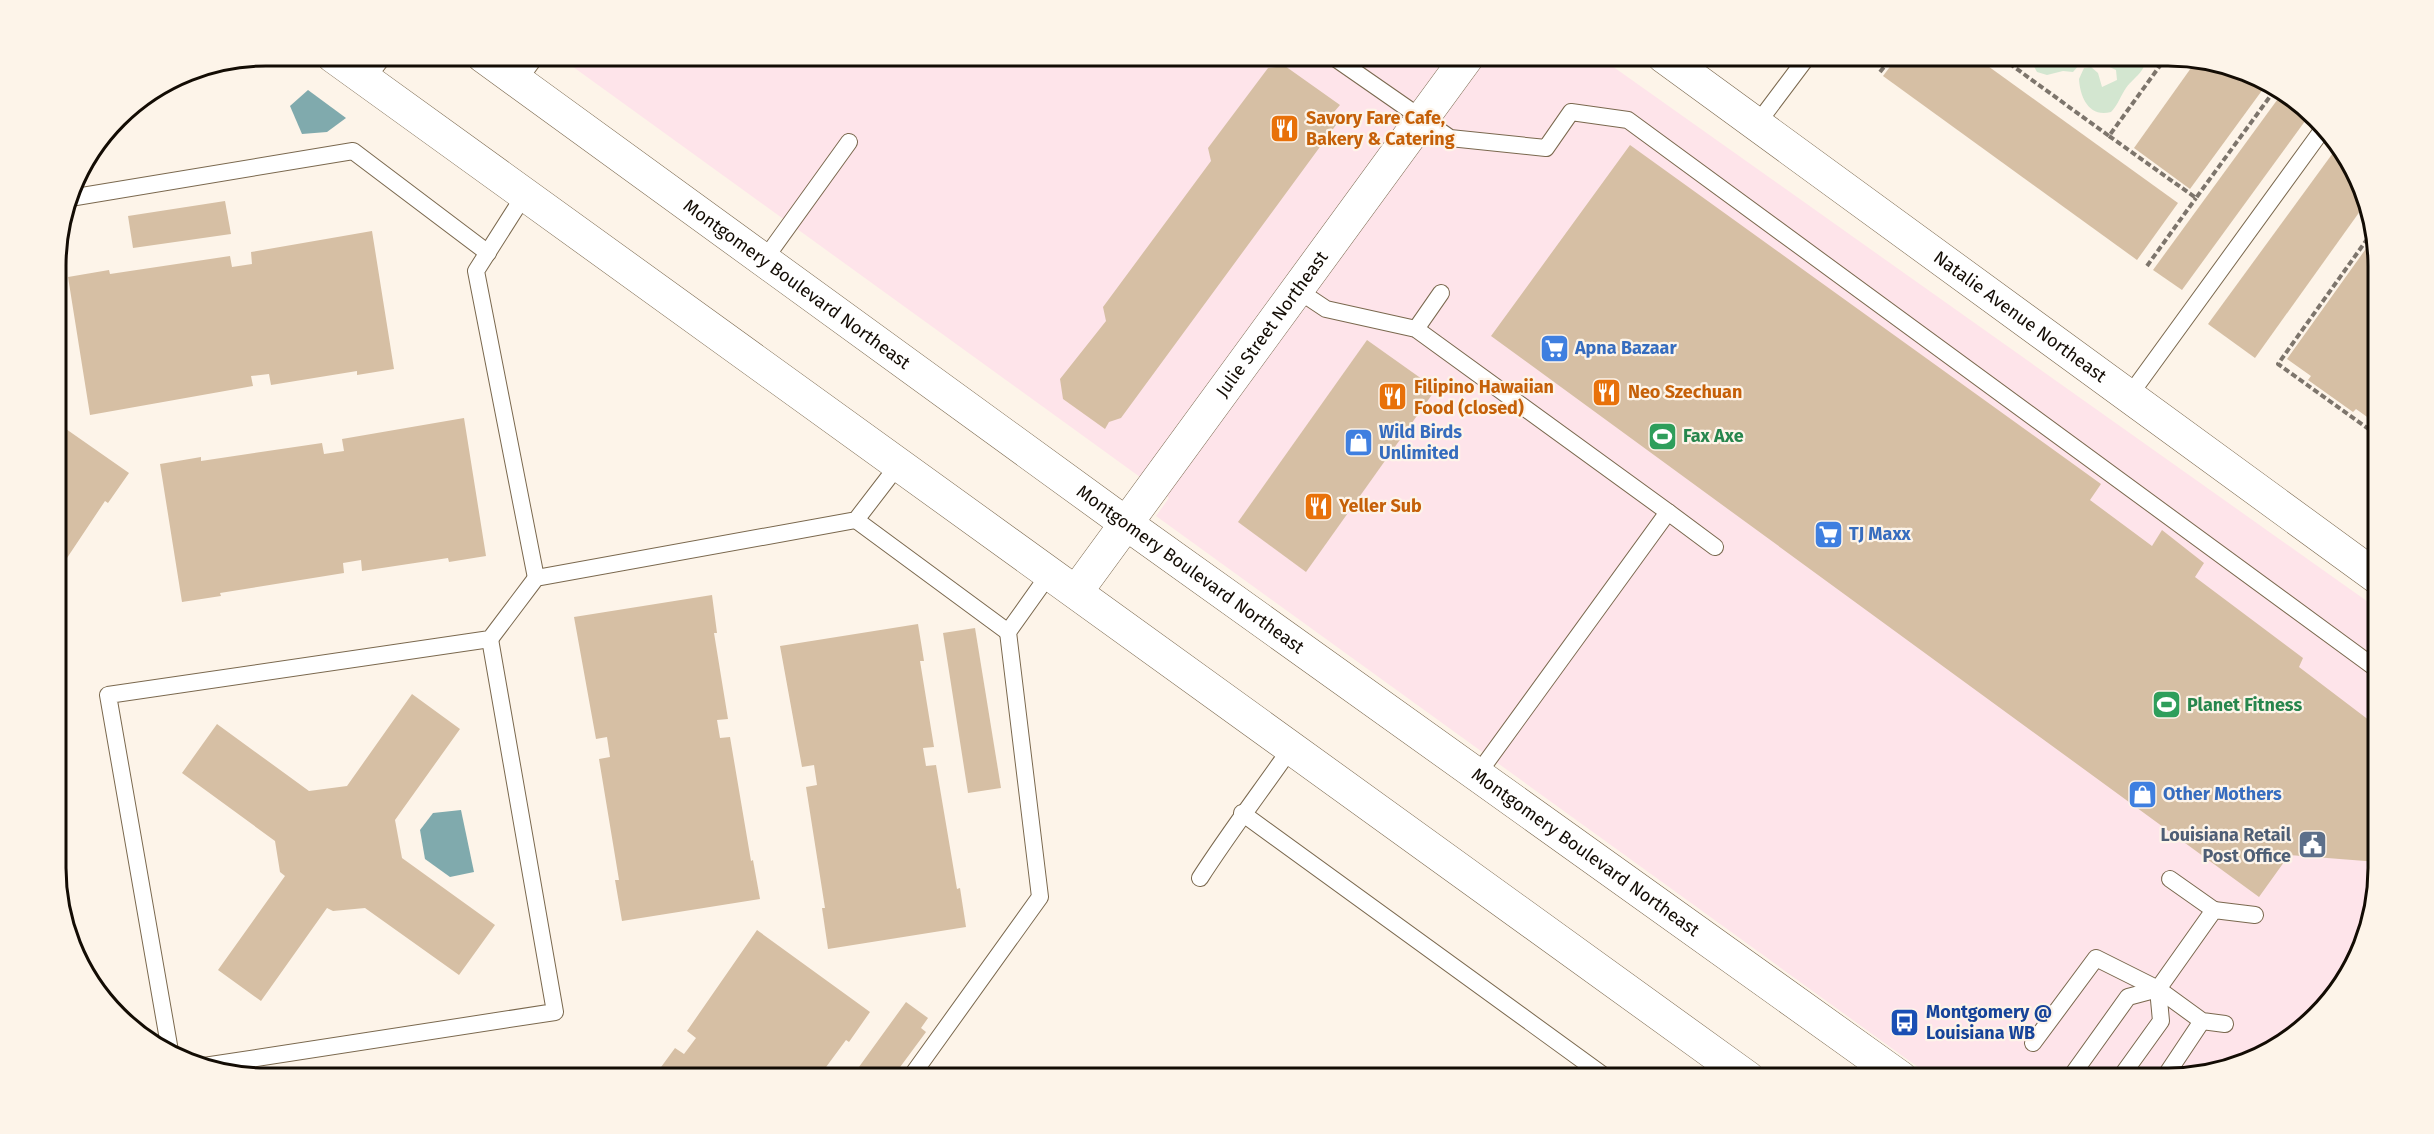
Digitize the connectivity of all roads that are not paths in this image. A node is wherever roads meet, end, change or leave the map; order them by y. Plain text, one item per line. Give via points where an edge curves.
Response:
1 (1346, 66) edge
2 (1461, 66) edge
3 (1677, 66) edge
4 (1800, 66) edge
5 (375, 67) edge
6 (527, 68) edge
7 (1421, 119) junction
8 (1757, 124) junction
9 (2319, 135) edge
10 (849, 142) dead end
11 (525, 194) junction
12 (79, 197) edge
13 (488, 253) junction
14 (764, 260) junction
15 (1296, 289) junction
16 (1441, 293) dead end
17 (1416, 329) junction
18 (2129, 396) junction
19 (899, 465) junction
20 (1668, 512) junction
21 (856, 520) junction
22 (1124, 522) junction
23 (1715, 547) dead end
24 (2368, 571) edge
25 (536, 578) junction
26 (1063, 582) junction
27 (1008, 632) junction
28 (490, 639) junction
29 (2368, 663) edge
30 (1291, 748) junction
31 (1477, 775) junction
32 (1242, 813) junction
33 (1200, 878) dead end
34 (2170, 879) dead end
35 (2214, 910) junction
36 (2255, 915) dead end
37 (2158, 989) junction
38 (2202, 1021) junction
39 (2225, 1024) dead end
40 (168, 1042) edge
41 (2033, 1043) dead end
42 (223, 1063) edge
43 (917, 1068) edge
44 (1593, 1068) edge
45 (1734, 1068) edge
46 (1887, 1068) edge
47 (2077, 1068) edge
48 (2127, 1068) edge
49 (2171, 1068) edge

1 - 7 lane
2 - 7 main road, Julie Street Northeast
3 - 8 main road, Natalie Avenue Northeast
4 - 8 lane
5 - 11 main road
6 - 14 main road, Montgomery Boulevard Northeast
7 - 15 main road, Julie Street Northeast
7 - 29 lane via 1450,138 1546,147 1571,112 1628,120
8 - 18 main road, Natalie Avenue Northeast
9 - 18 lane
10 - 14 lane
11 - 13 lane
11 - 19 main road
12 - 13 lane via 353,151
13 - 25 lane via 476,270
14 - 22 main road, Montgomery Boulevard Northeast
15 - 17 lane via 1326,309
15 - 22 main road, Julie Street Northeast
16 - 17 lane
17 - 20 lane
18 - 24 main road, Natalie Avenue Northeast
19 - 21 lane
19 - 26 main road
20 - 23 lane
20 - 31 lane
21 - 25 lane
21 - 27 lane
22 - 26 main road, Julie Street Northeast
22 - 31 main road, Montgomery Boulevard Northeast
25 - 28 lane
26 - 27 lane
26 - 30 main road
27 - 43 lane via 1040,897
28 - 40 lane via 108,695
28 - 42 lane via 555,1012
30 - 32 lane
30 - 45 main road
31 - 46 main road, Montgomery Boulevard Northeast
32 - 33 lane
32 - 44 lane
34 - 35 lane
35 - 36 lane
35 - 37 lane
37 - 38 lane
37 - 41 lane via 2096,958
37 - 47 lane via 2128,997
37 - 48 lane via 2161,1021
38 - 39 lane
38 - 49 lane

